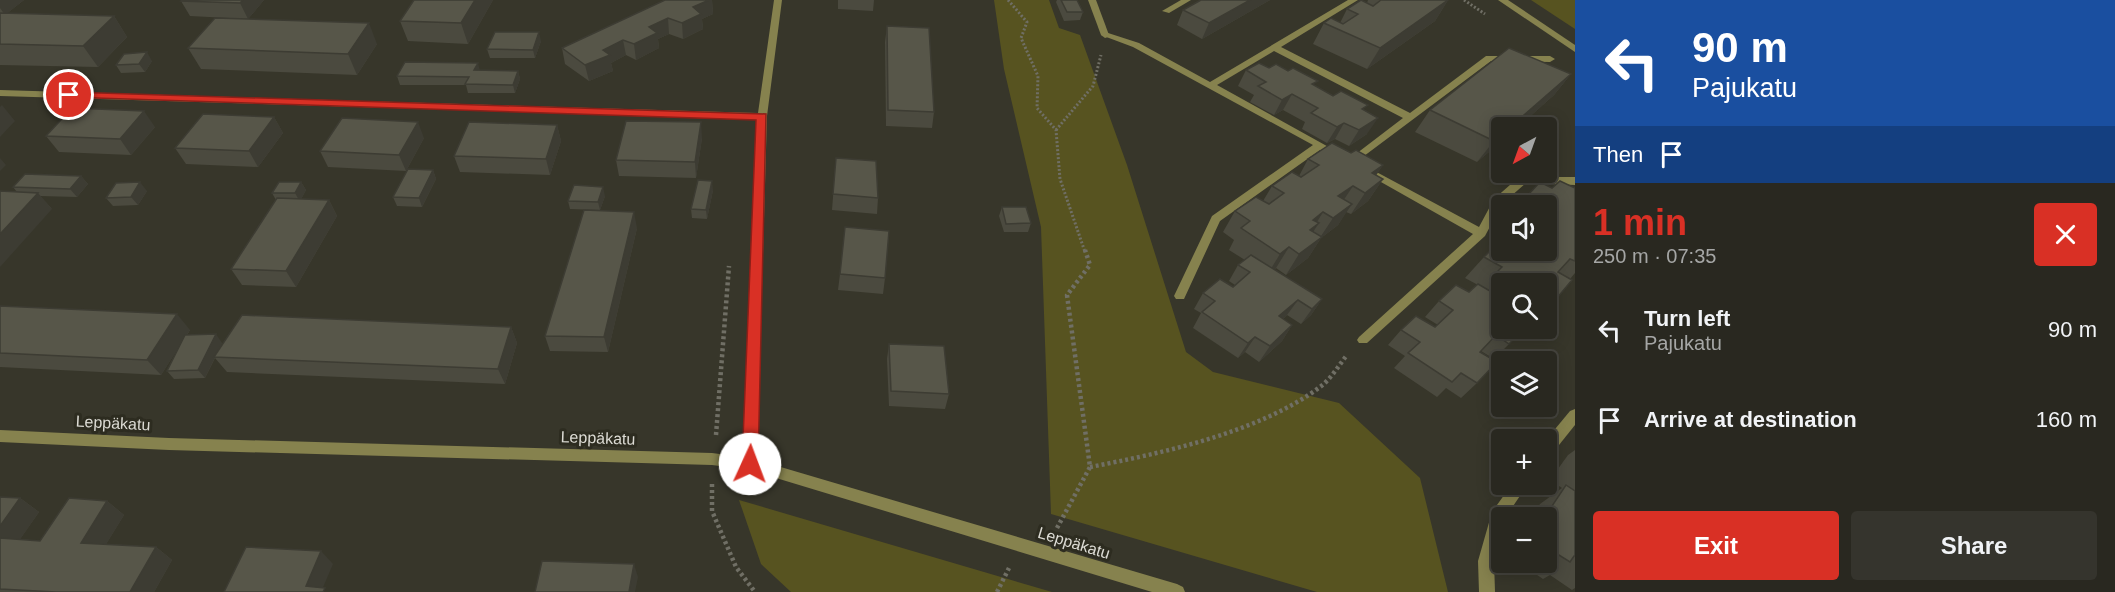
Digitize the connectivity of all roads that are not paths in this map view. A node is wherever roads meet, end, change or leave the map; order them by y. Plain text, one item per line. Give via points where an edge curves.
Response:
1 (778, 0) edge
2 (1092, 0) edge
3 (1187, 0) edge
4 (1354, 0) edge
5 (1502, 0) edge
6 (1166, 11) dead end
7 (1275, 48) junction
8 (1575, 49) edge
9 (1551, 59) dead end
10 (1211, 85) junction
11 (0, 93) edge
12 (762, 116) junction
13 (1411, 118) junction
14 (1320, 145) junction
15 (1352, 162) junction
16 (1575, 181) edge
17 (1481, 233) junction
18 (1180, 296) dead end
19 (1363, 340) road end
20 (1575, 415) edge
21 (0, 436) edge
22 (1557, 437) edge
23 (750, 464) junction
24 (1512, 495) edge
25 (1176, 592) edge
26 (1487, 592) edge

1 - 12 street
2 - 10 street via 1105,35 1136,45
3 - 6 street
4 - 7 street
5 - 8 street
7 - 10 street
7 - 13 street
9 - 13 street via 1489,58
10 - 14 street
11 - 12 street
12 - 23 street
13 - 15 street
14 - 15 street
14 - 18 street via 1216,219
15 - 17 street
16 - 17 street via 1523,179 1498,202
17 - 19 street
20 - 22 street
21 - 23 street, Leppäkatu via 712,459
23 - 25 street, Leppäkatu
24 - 26 street via 1499,512 1486,561

